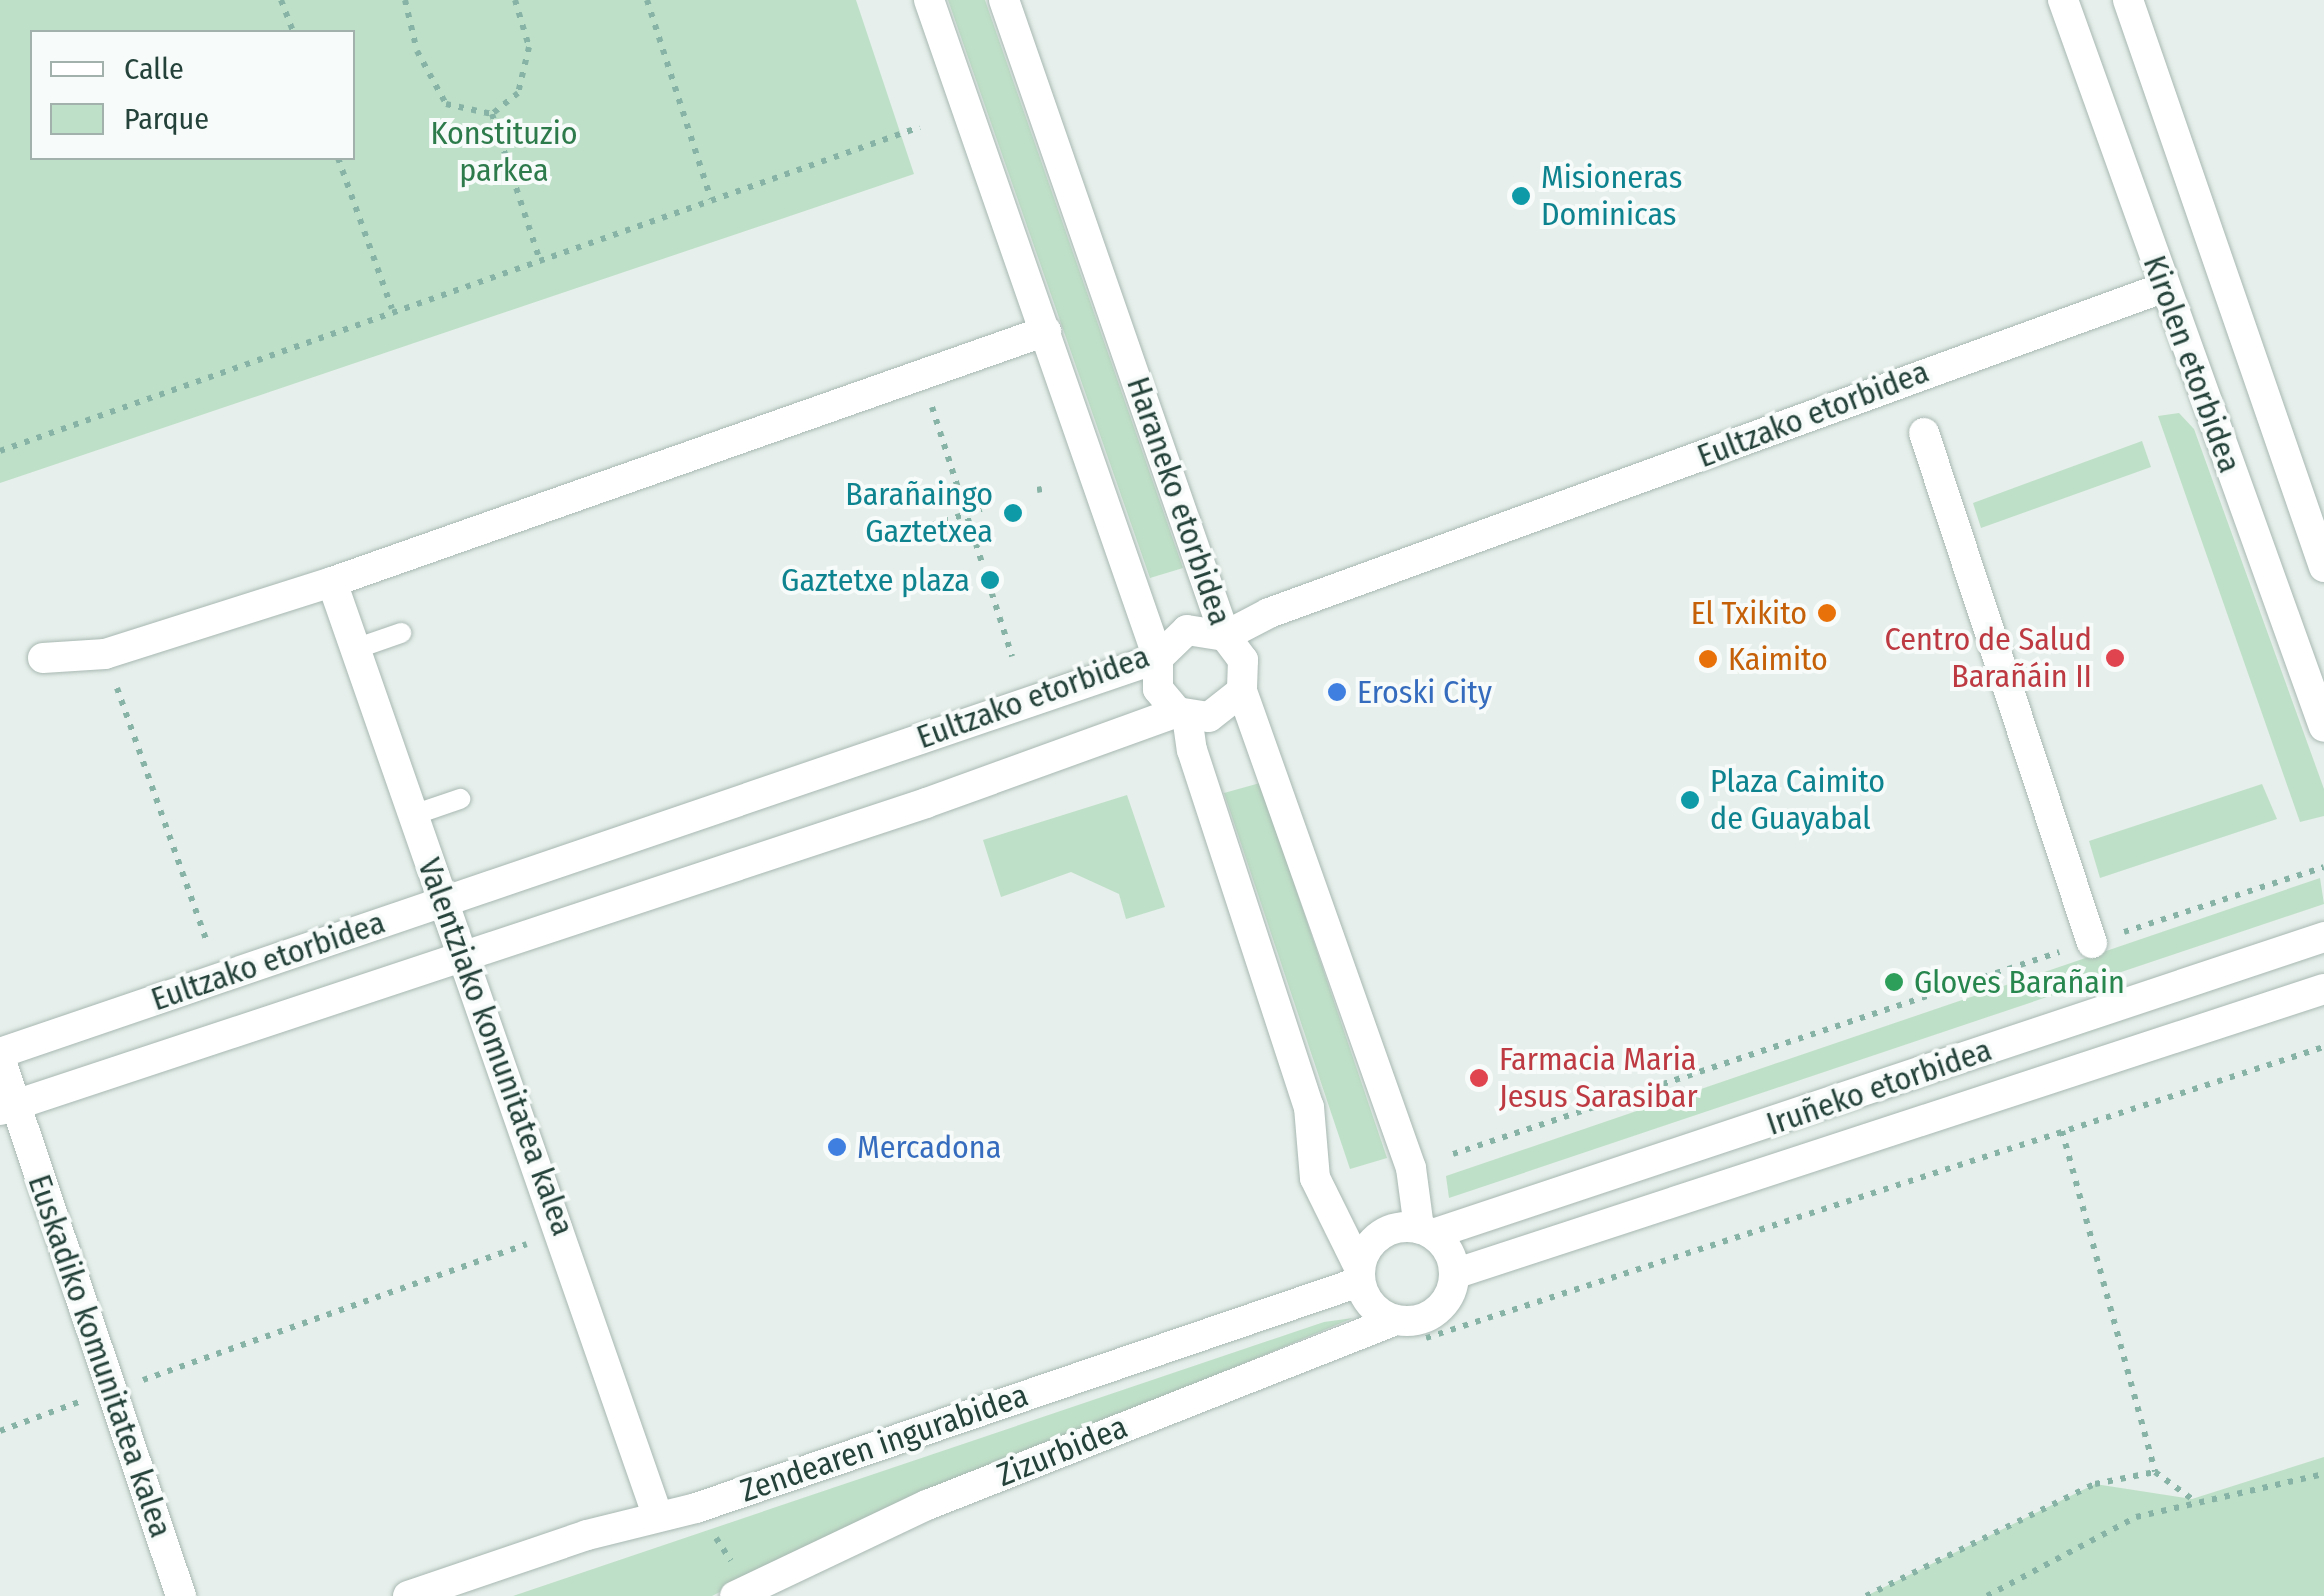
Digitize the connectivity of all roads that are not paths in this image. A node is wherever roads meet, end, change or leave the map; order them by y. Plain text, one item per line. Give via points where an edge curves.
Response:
1 (929, 0) edge
2 (1004, 0) edge
3 (2063, 0) edge
4 (2128, 0) edge
5 (2165, 287) junction
6 (1046, 332) junction
7 (1924, 432) dead end
8 (2324, 567) edge
9 (332, 582) junction
10 (400, 633) dead end
11 (1225, 636) junction
12 (356, 650) junction
13 (42, 658) dead end
14 (1158, 658) junction
15 (1242, 691) junction
16 (1182, 714) junction
17 (2324, 727) edge
18 (460, 799) dead end
19 (412, 816) junction
20 (442, 900) junction
21 (2324, 937) edge
22 (2092, 943) road end
23 (461, 956) junction
24 (2324, 989) edge
25 (0, 1056) edge
26 (8, 1108) edge
27 (1426, 1231) junction
28 (1359, 1274) junction
29 (1454, 1274) junction
30 (1383, 1325) junction
31 (657, 1514) junction
32 (181, 1596) edge
33 (408, 1596) edge
34 (734, 1596) edge

1 - 6 street
2 - 11 street, Haraneko etorbidea
3 - 5 street, Kirolen etorbidea
4 - 8 street, Kirolen etorbidea
5 - 11 street, Eultzako etorbidea via 1268,613
5 - 17 street, Kirolen etorbidea
6 - 9 street
6 - 14 street
7 - 22 street
9 - 12 street, Valentziako komunitatea kalea
9 - 13 street via 105,654
10 - 12 lane
11 - 14 street, Eultzako etorbidea via 1186,630
11 - 15 street, Haraneko etorbidea via 1243,660
12 - 19 street, Valentziako komunitatea kalea
14 - 16 street via 1158,689
14 - 20 street, Eultzako etorbidea
15 - 16 street, Eultzako etorbidea via 1222,712
15 - 27 street, Haraneko etorbidea via 1411,1168
16 - 23 street, Eultzako etorbidea
16 - 28 street via 1309,1108 1315,1178
18 - 19 lane
19 - 20 street, Valentziako komunitatea kalea
20 - 23 street, Valentziako komunitatea kalea
20 - 25 street, Eultzako etorbidea
21 - 27 street, Iruñeko etorbidea
23 - 26 street, Eultzako etorbidea
23 - 31 street, Valentziako komunitatea kalea via 564,1232
24 - 29 street, Iruñeko etorbidea
25 - 26 street, Euskadiko komunitatea kalea
26 - 32 street, Euskadiko komunitatea kalea
27 - 28 street via 1387,1231 1364,1252
27 - 29 street via 1452,1259
28 - 30 street
28 - 31 street, Zendearen ingurabidea via 696,1508
29 - 30 street via 1452,1290 1433,1314
30 - 34 street, Zizurbidea via 928,1505
31 - 33 street, Zendearen ingurabidea

